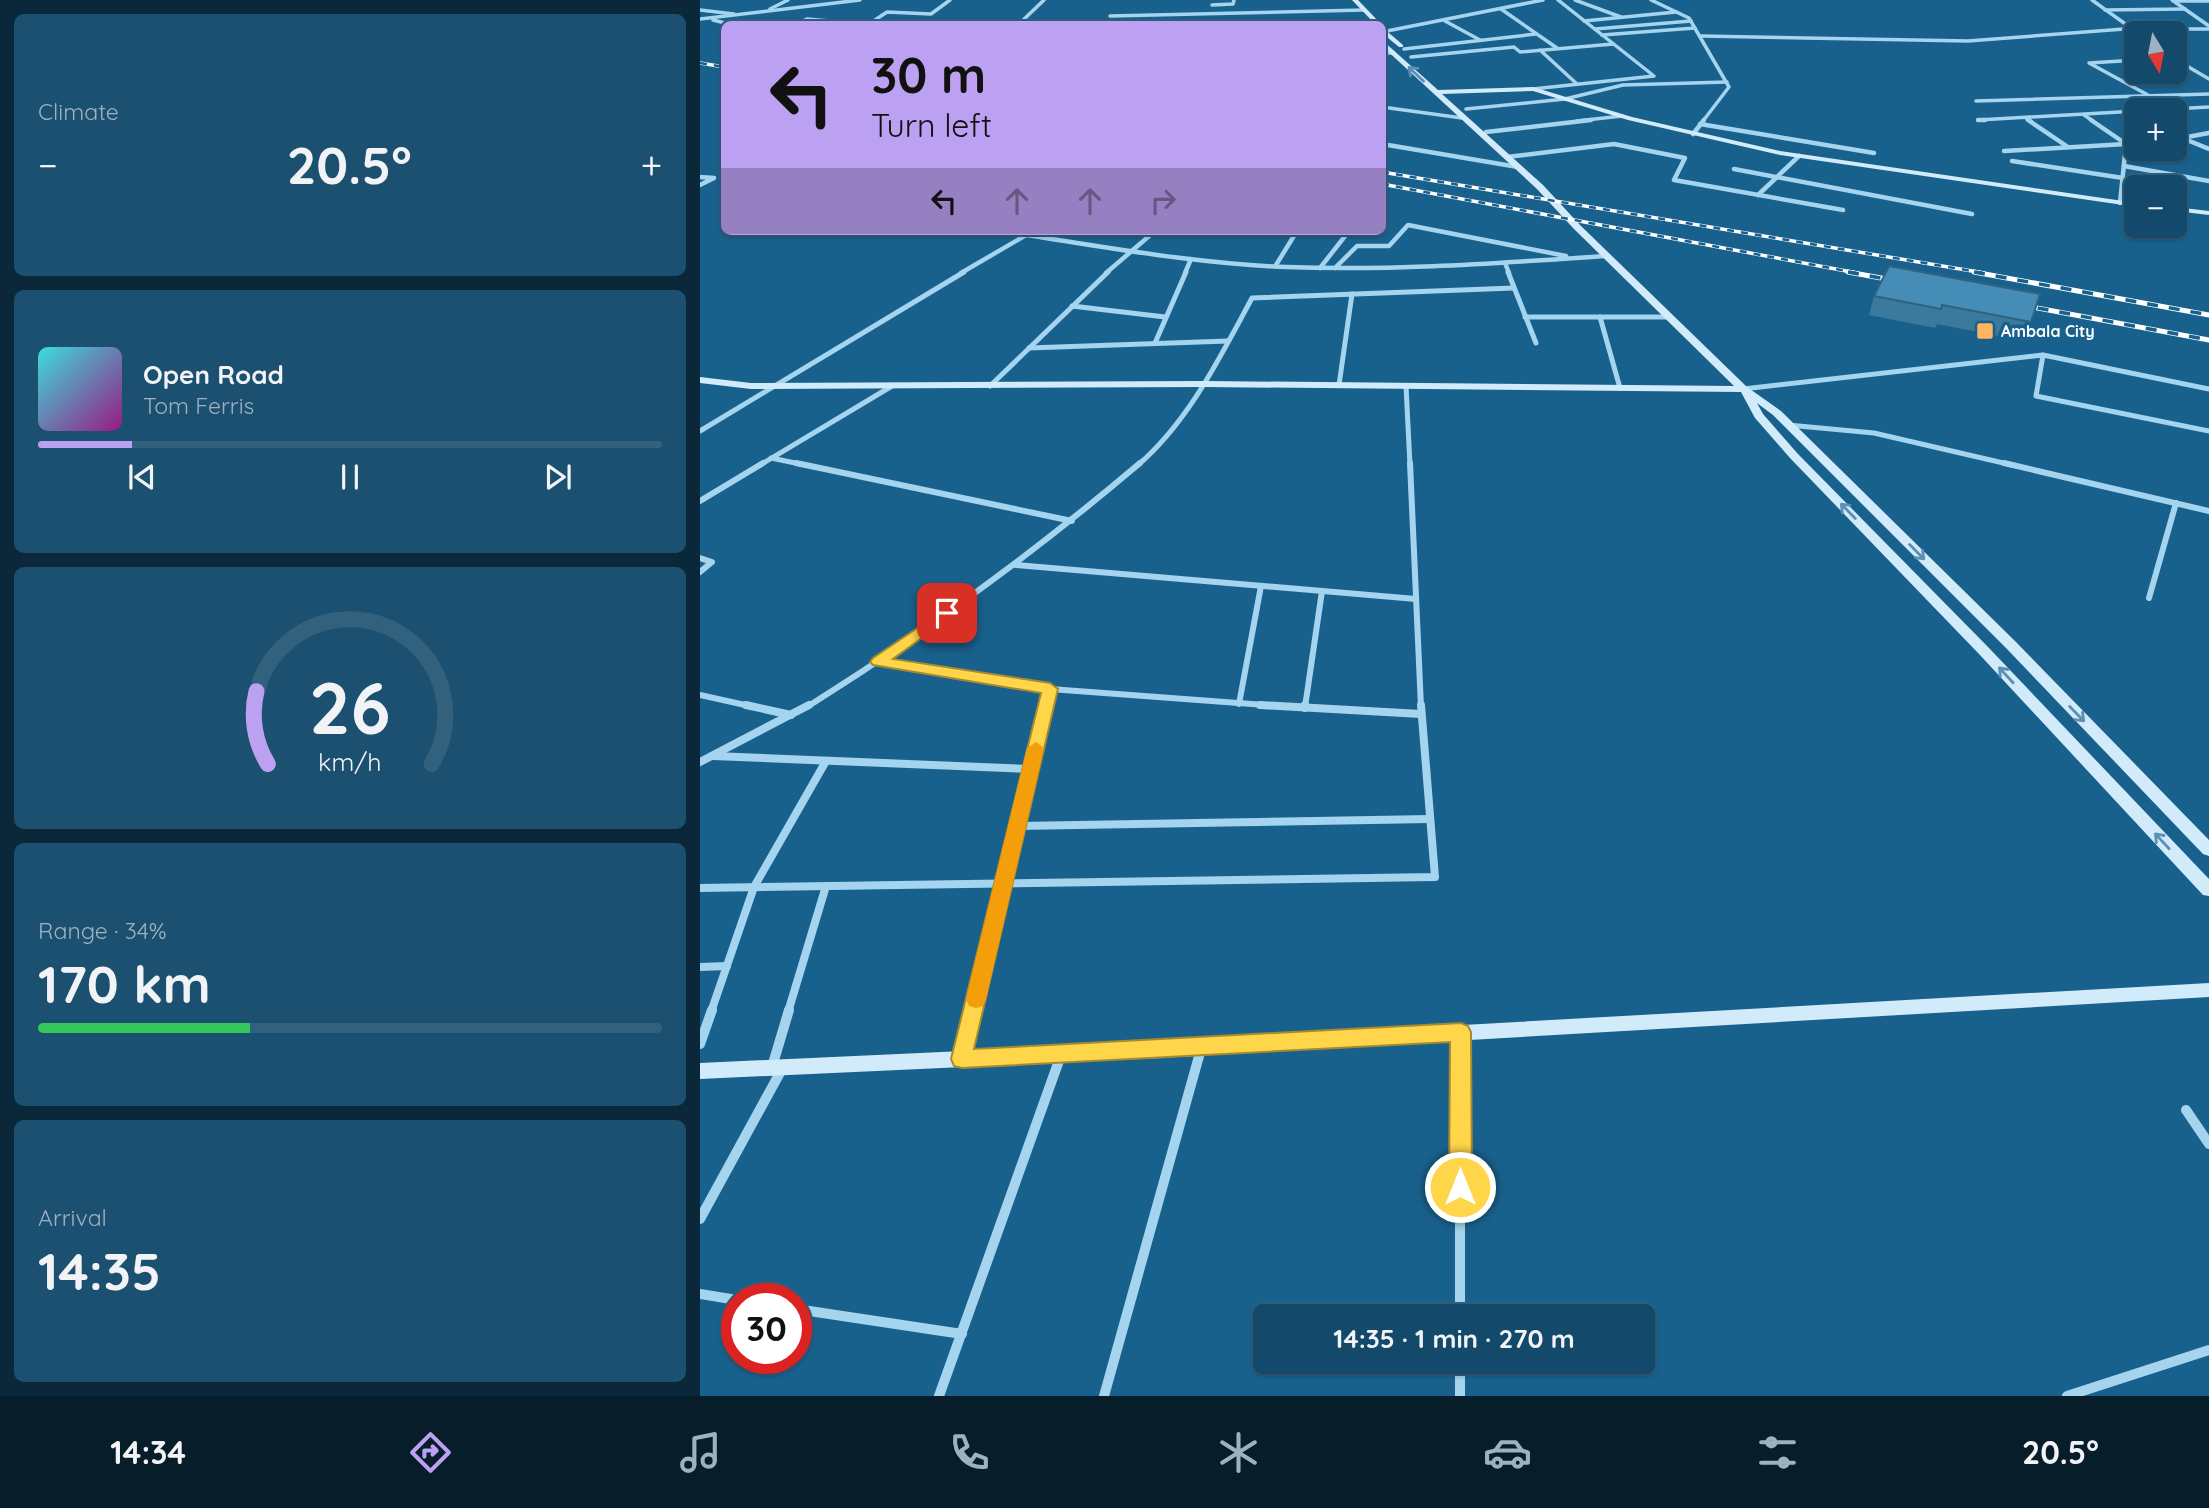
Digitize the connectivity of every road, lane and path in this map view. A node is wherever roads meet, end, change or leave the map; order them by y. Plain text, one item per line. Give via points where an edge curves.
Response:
1 (788, 0) edge
2 (860, 0) edge
3 (950, 0) edge
4 (1044, 0) edge
5 (1234, 0) edge
6 (1343, 0) edge
7 (1355, 0) edge
8 (1543, 0) edge
9 (1558, 0) edge
10 (1576, 0) edge
11 (1651, 0) edge
12 (2092, 0) edge
13 (2173, 1) edge
14 (2209, 1) edge
15 (1212, 5) dead end
16 (1501, 9) junction
17 (2185, 9) junction
18 (700, 10) edge
19 (1353, 10) junction
20 (1364, 10) junction
21 (2105, 10) junction
22 (764, 12) junction
23 (1677, 12) junction
24 (738, 15) junction
25 (1110, 16) dead end
26 (1359, 18) dead end
27 (1623, 18) junction
28 (700, 19) edge
29 (706, 19) junction
30 (803, 21) edge
31 (831, 21) edge
32 (872, 21) edge
33 (1022, 21) edge
34 (1375, 21) edge
35 (1445, 21) junction
36 (1584, 21) junction
37 (1691, 21) junction
38 (721, 22) edge
39 (2124, 23) edge
40 (1695, 27) junction
41 (2209, 27) edge
42 (2188, 28) edge
43 (1595, 29) junction
44 (2124, 29) edge
45 (1386, 31) edge
46 (1386, 34) edge
47 (1536, 34) junction
48 (1602, 35) junction
49 (1701, 36) junction
50 (1481, 40) junction
51 (1613, 44) junction
52 (1386, 46) edge
53 (1557, 48) junction
54 (1404, 50) junction
55 (1540, 50) junction
56 (1386, 53) edge
57 (1394, 53) junction
58 (1411, 57) junction
59 (2124, 61) edge
60 (2188, 67) edge
61 (2209, 79) edge
62 (1727, 82) junction
63 (2124, 82) edge
64 (1577, 84) junction
65 (2128, 84) edge
66 (1533, 89) junction
67 (1447, 91) junction
68 (1434, 92) junction
69 (2209, 94) edge
70 (2150, 96) junction
71 (1565, 99) junction
72 (1976, 101) dead end
73 (2209, 107) edge
74 (1386, 108) edge
75 (1466, 108) junction
76 (2187, 108) edge
77 (2124, 112) edge
78 (2084, 114) junction
79 (1622, 116) junction
80 (1462, 118) junction
81 (2025, 118) junction
82 (1978, 120) dead end
83 (1700, 124) junction
84 (1486, 132) junction
85 (2209, 133) edge
86 (1693, 134) junction
87 (2124, 143) edge
88 (2124, 144) edge
89 (1386, 145) edge
90 (2068, 147) junction
91 (2209, 149) edge
92 (2004, 151) dead end
93 (1874, 153) dead end
94 (1505, 155) junction
95 (1799, 156) junction
96 (2124, 161) edge
97 (2012, 162) dead end
98 (2124, 166) junction
99 (1518, 167) junction
100 (1734, 169) dead end
101 (700, 177) edge
102 (1777, 177) junction
103 (2123, 178) junction
104 (2209, 181) edge
105 (700, 185) edge
106 (1758, 195) junction
107 (2120, 203) junction
108 (2124, 203) edge
109 (1843, 210) dead end
110 (2187, 210) edge
111 (2209, 213) edge
112 (1972, 214) dead end
113 (1026, 235) joint
114 (1150, 235) edge
115 (1295, 235) edge
116 (1346, 235) edge
117 (1129, 251) junction
118 (1606, 256) junction
119 (1577, 258) junction
120 (1191, 259) junction
121 (1505, 263) junction
122 (1276, 265) junction
123 (1320, 268) junction
124 (1335, 268) junction
125 (1514, 288) junction
126 (1352, 294) junction
127 (1072, 306) junction
128 (1166, 317) junction
129 (1525, 317) junction
130 (1600, 317) junction
131 (1669, 317) junction
132 (1228, 341) junction
133 (1155, 343) junction
134 (1535, 343) dead end
135 (1029, 348) junction
136 (2043, 355) junction
137 (700, 380) edge
138 (1205, 384) junction
139 (1339, 385) junction
140 (774, 386) junction
141 (892, 386) junction
142 (990, 386) junction
143 (1406, 386) junction
144 (1620, 388) junction
145 (1742, 388) junction
146 (2209, 389) edge
147 (1788, 425) junction
148 (700, 431) edge
149 (2209, 431) edge
150 (771, 458) junction
151 (700, 501) edge
152 (2176, 503) junction
153 (2209, 511) edge
154 (1072, 521) junction
155 (700, 558) edge
156 (1015, 565) junction
157 (700, 572) edge
158 (1261, 586) junction
159 (1322, 591) junction
160 (2149, 598) dead end
161 (1416, 599) junction
162 (878, 662) junction
163 (1050, 689) junction
164 (700, 695) edge
165 (1239, 704) junction
166 (1306, 708) junction
167 (1421, 713) junction
168 (792, 716) junction
169 (710, 756) junction
170 (826, 761) junction
171 (700, 762) edge
172 (1030, 769) junction
173 (1430, 819) junction
174 (1017, 826) junction
175 (2209, 850) edge
176 (1003, 883) junction
177 (826, 886) junction
178 (754, 887) junction
179 (700, 888) edge
180 (2209, 890) edge
181 (727, 966) junction
182 (700, 967) edge
183 (2209, 990) edge
184 (1461, 1032) junction
185 (700, 1044) edge
186 (1201, 1047) junction
187 (1061, 1055) junction
188 (962, 1059) junction
189 (777, 1067) junction
190 (700, 1071) edge
191 (2186, 1110) dead end
192 (2209, 1144) edge
193 (700, 1219) edge
194 (700, 1294) edge
195 (721, 1297) edge
196 (1460, 1304) edge
197 (812, 1311) edge
198 (962, 1334) junction
199 (2209, 1350) edge
200 (1460, 1374) edge
201 (939, 1396) edge
202 (1104, 1396) edge
203 (1460, 1396) edge
204 (2067, 1396) edge

1 - 22 street
2 - 22 street
3 - 32 street via 931,14 887,12
4 - 33 street
5 - 15 street via 1233,4
6 - 19 main road
7 - 20 main road
8 - 16 street
9 - 36 street
10 - 27 street
11 - 23 street
12 - 21 street
13 - 14 street
13 - 17 street
16 - 35 street
16 - 47 street
17 - 21 street
17 - 41 street
18 - 24 street
19 - 20 street
19 - 25 street
19 - 26 main road
20 - 34 main road
21 - 39 street
22 - 24 street
23 - 27 street
23 - 37 street
24 - 29 street
27 - 36 street
28 - 29 street
29 - 38 street
30 - 31 street
35 - 45 street
35 - 50 street
36 - 43 street
37 - 40 street
37 - 43 street
40 - 48 street
40 - 49 street
41 - 42 street
43 - 48 street
44 - 49 street via 1968,41
46 - 54 main road
47 - 50 street
47 - 53 street
48 - 51 street
49 - 62 street
50 - 54 street
51 - 53 street
51 - 64 street via 1654,76
52 - 57 main road
53 - 55 street
54 - 58 main road
55 - 58 street via 1520,52 1514,47
55 - 64 street
56 - 57 street
68 -> 57 main road
58 - 67 main road
59 - 63 street via 2089,63
60 - 61 street
62 - 71 street via 1623,85
62 - 83 street via 1729,87
64 - 66 street
65 - 70 street
66 - 67 main road
66 - 71 main road
67 - 68 main road
67 - 75 main road
68 - 80 main road
69 - 70 street
70 - 72 street
71 - 75 street
71 - 79 main road
73 - 76 street
74 - 80 street
75 - 84 main road
77 - 78 street
78 - 81 street
78 - 87 street
79 - 84 street
79 - 86 main road
80 - 94 main road
81 - 82 street
81 - 90 street
83 - 86 street
83 - 93 street
84 - 94 main road
85 - 91 street via 2182,138
86 - 95 main road
88 - 90 street
89 - 99 street
90 - 92 street
94 - 99 main road
94 - 106 street via 1614,144 1685,158 1674,180
95 - 102 street
95 - 107 main road
96 - 98 street
97 - 103 street
98 - 103 street
98 - 104 street
99 - 118 main road
100 - 102 street
101 - 105 street via 714,178
102 - 106 street
102 - 112 street
103 - 107 street
106 - 109 street
107 - 108 main road
110 - 111 main road
113 - 117 street
113 - 140 street
114 - 117 street
115 - 122 street
116 - 123 street
117 - 120 street
117 - 127 street
118 - 119 street
118 - 131 main road
119 - 121 street
119 - 124 street via 1408,225 1388,246 1357,246
120 - 122 street
120 - 128 street
121 - 124 street
121 - 125 street
122 - 123 street
123 - 124 street
125 - 126 street
125 - 129 street
126 - 132 street via 1252,298
126 - 139 street
127 - 128 street
127 - 135 street
128 - 133 street
129 - 130 street
129 - 134 street
130 - 131 street
130 - 144 street
131 - 145 main road
132 - 133 street
132 - 138 street
133 - 135 street
135 - 142 street
136 - 145 street
136 - 146 street
136 - 149 street via 2036,396
137 - 140 main road
138 - 139 main road
138 - 142 main road
138 - 154 street via 1154,452
139 - 143 main road
140 - 141 main road
140 - 148 street
141 - 142 main road
141 - 150 street
143 - 144 main road
143 - 161 street
144 - 145 main road
145 - 147 main road
180 -> 145 main road via 1794,456 1759,416
147 - 152 street via 1874,433
147 -> 175 main road via 2011,645
150 - 151 street
150 - 154 street
152 - 153 street
152 - 160 street
154 - 156 street
155 - 157 street via 712,562
156 - 158 street
156 - 162 street
158 - 159 street
158 - 165 street
159 - 161 street
159 - 166 street
161 - 167 street
162 - 163 street
162 - 168 street
163 - 165 street
163 - 172 street
164 - 168 street
165 - 166 street
166 - 167 street
167 - 173 street
168 - 169 street
169 - 170 street
169 - 171 street
170 - 172 street
170 - 178 street
172 - 174 street
173 - 174 street
173 - 176 street via 1435,877
174 - 176 street
176 - 177 street
176 - 188 street
177 - 178 street
177 - 189 street
178 - 179 street
178 - 181 street
181 - 182 street
181 - 185 street
183 - 184 main road
184 - 186 main road
184 - 196 street
186 - 187 main road
186 - 202 street
187 - 188 main road
187 - 198 street
188 - 189 main road
189 - 190 main road
189 - 193 street
191 - 192 street
194 - 195 street
197 - 198 street
198 - 201 street
199 - 204 street
200 - 203 street

